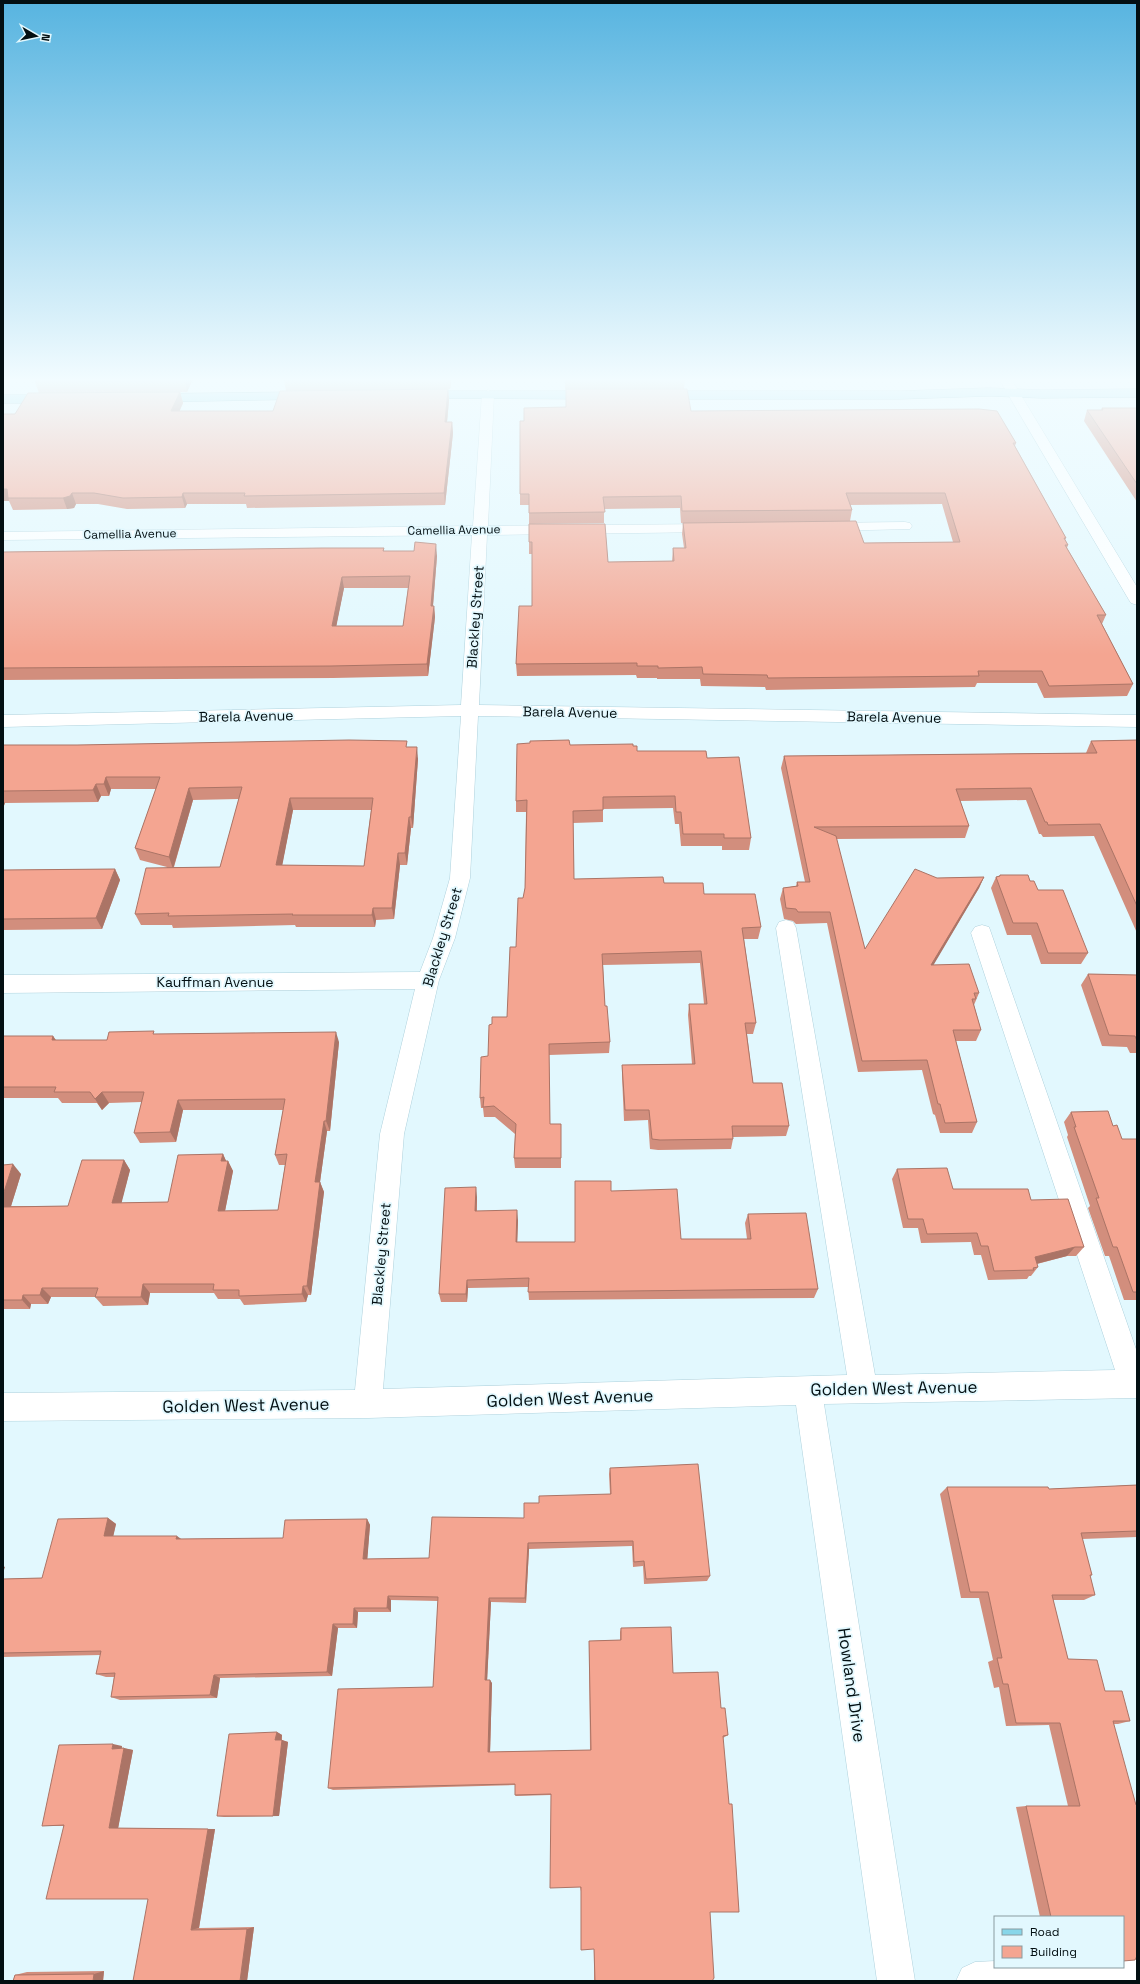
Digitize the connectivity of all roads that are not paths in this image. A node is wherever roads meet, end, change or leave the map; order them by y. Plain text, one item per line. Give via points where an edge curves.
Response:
1 (484, 470) edge
2 (1060, 470) edge
3 (905, 526) dead end
4 (811, 527) edge
5 (725, 528) edge
6 (480, 530) junction
7 (3, 536) edge
8 (1137, 600) edge
9 (469, 711) junction
10 (3, 721) edge
11 (1137, 721) edge
12 (786, 928) dead end
13 (982, 933) dead end
14 (428, 980) junction
15 (3, 984) edge
16 (1136, 1384) edge
17 (864, 1389) junction
18 (808, 1390) junction
19 (368, 1404) junction
20 (3, 1407) edge
21 (1137, 1973) edge
22 (896, 1981) edge
23 (975, 1981) edge

1 - 6 street, Blackley Street
2 - 8 street
3 - 4 street
5 - 6 street, Camellia Avenue
6 - 7 street, Camellia Avenue
6 - 9 street, Blackley Street
9 - 10 street, Barela Avenue
9 - 11 street, Barela Avenue
9 - 14 street, Blackley Street via 460,878 444,938
12 - 17 street
13 - 16 street
14 - 15 street, Kauffman Avenue
14 - 19 street, Blackley Street via 392,1134
16 - 17 street, Golden West Avenue
17 - 18 street, Golden West Avenue
18 - 19 street, Golden West Avenue
18 - 22 street, Howland Drive
19 - 20 street, Golden West Avenue
21 - 23 street

